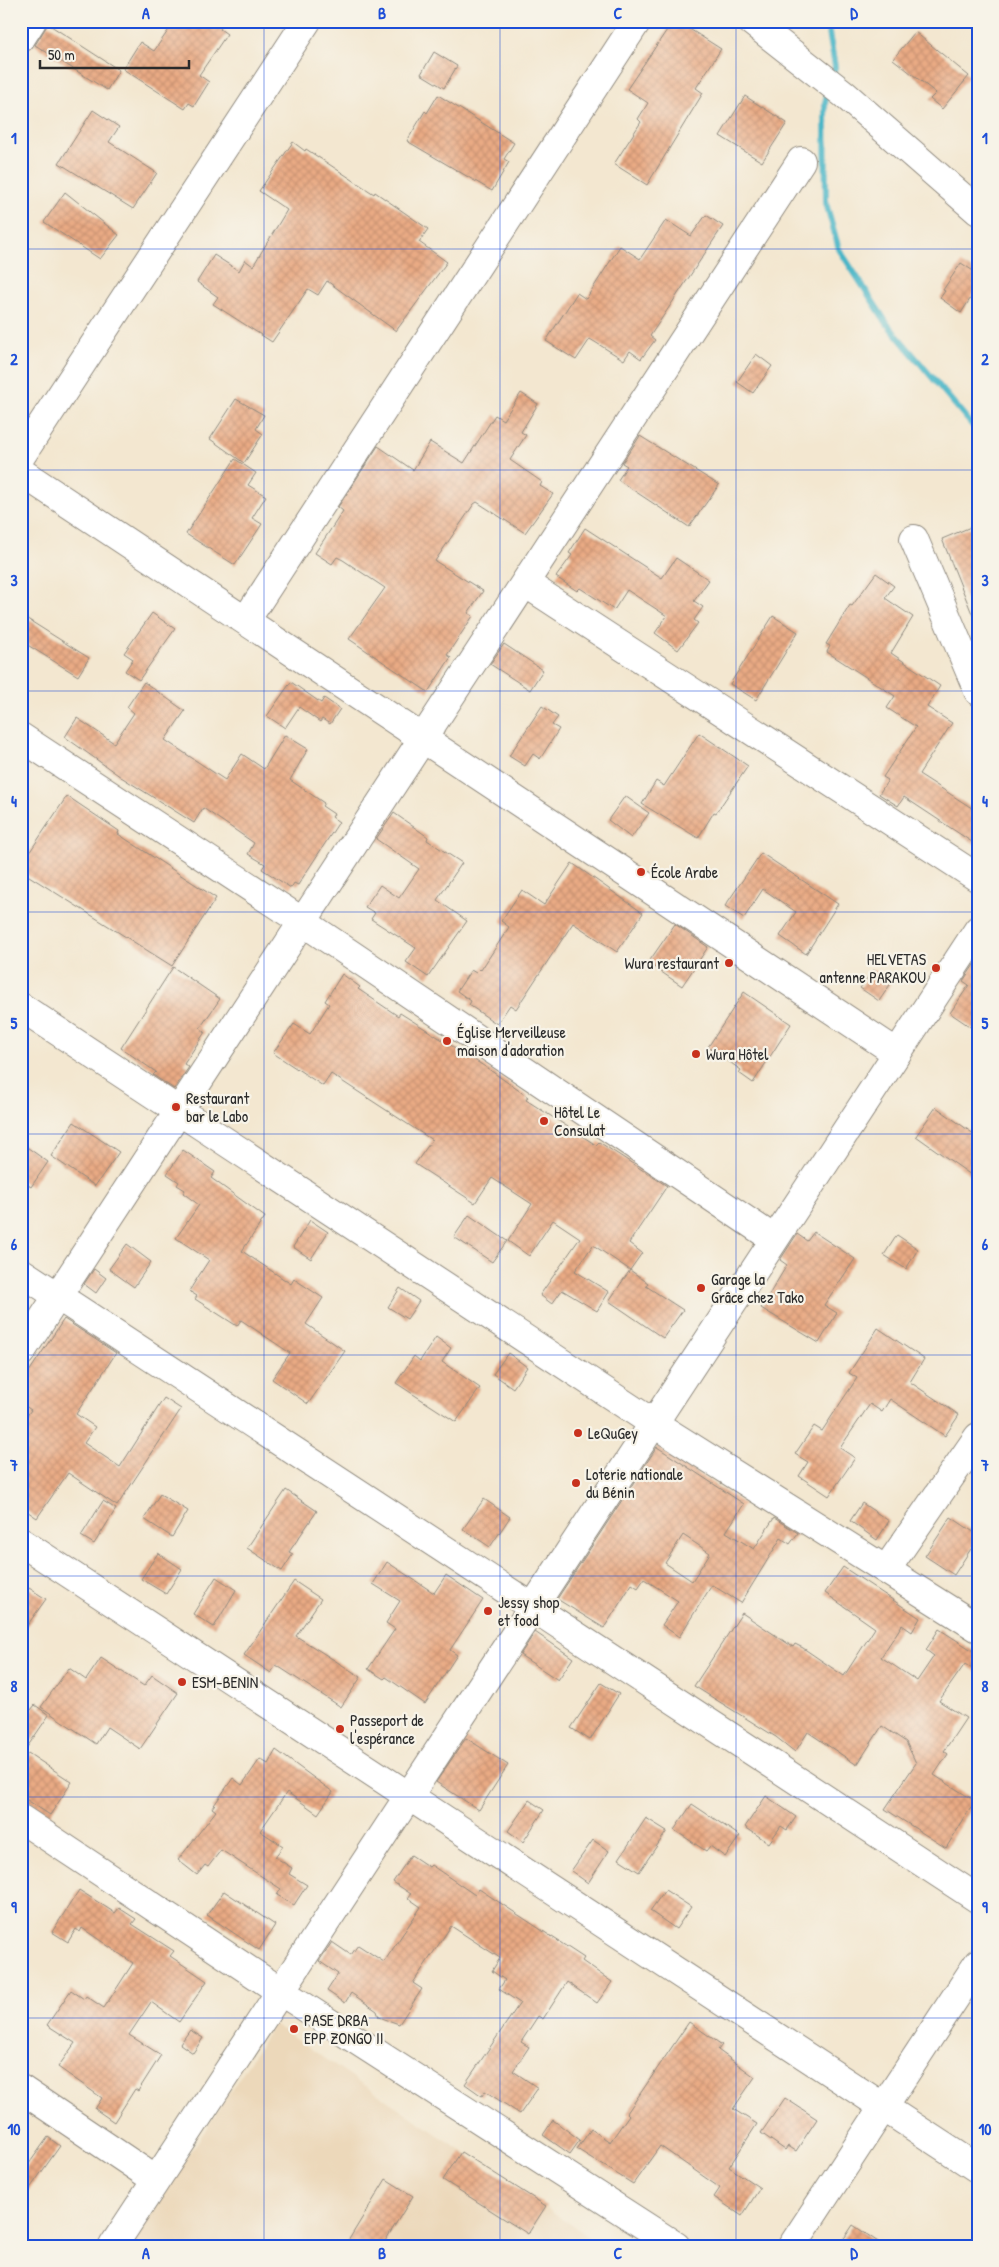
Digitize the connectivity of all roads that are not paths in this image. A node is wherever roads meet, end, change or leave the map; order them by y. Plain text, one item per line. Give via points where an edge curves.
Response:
1 (32, 21) edge
2 (307, 21) edge
3 (637, 21) edge
4 (751, 21) edge
5 (21, 38) edge
6 (801, 161) dead end
7 (978, 211) edge
8 (21, 456) edge
9 (21, 472) edge
10 (914, 539) dead end
11 (525, 583) junction
12 (246, 620) junction
13 (978, 691) edge
14 (21, 737) edge
15 (423, 738) junction
16 (978, 878) edge
17 (303, 922) junction
18 (978, 930) edge
19 (21, 1007) edge
20 (897, 1053) junction
21 (180, 1110) junction
22 (774, 1239) junction
23 (21, 1272) edge
24 (58, 1296) junction
25 (21, 1352) edge
26 (653, 1423) junction
27 (978, 1438) edge
28 (21, 1542) edge
29 (886, 1570) junction
30 (532, 1607) junction
31 (978, 1628) edge
32 (409, 1796) junction
33 (21, 1819) edge
34 (978, 1898) edge
35 (978, 1963) edge
36 (280, 1991) junction
37 (21, 2089) edge
38 (883, 2107) junction
39 (978, 2168) edge
40 (156, 2180) junction
41 (113, 2246) edge
42 (676, 2246) edge
43 (792, 2246) edge

1 - 5 street
2 - 8 street
3 - 12 street
4 - 7 street via 835,86
6 - 11 street
9 - 12 street
10 - 13 street
11 - 15 street
11 - 16 street
12 - 15 street
14 - 17 street
15 - 17 street
15 - 20 street
17 - 21 street
17 - 22 street
18 - 20 street
19 - 21 street
20 - 22 street
21 - 24 street
21 - 26 street
22 - 26 street
23 - 24 street
24 - 25 street
24 - 30 street
26 - 29 street
26 - 30 street
27 - 29 street
28 - 32 street
29 - 31 street
30 - 32 street
30 - 34 street
32 - 36 street
32 - 38 street
33 - 36 street
35 - 38 street
36 - 40 street
36 - 42 street
37 - 40 street
38 - 39 street
38 - 43 street
40 - 41 street

